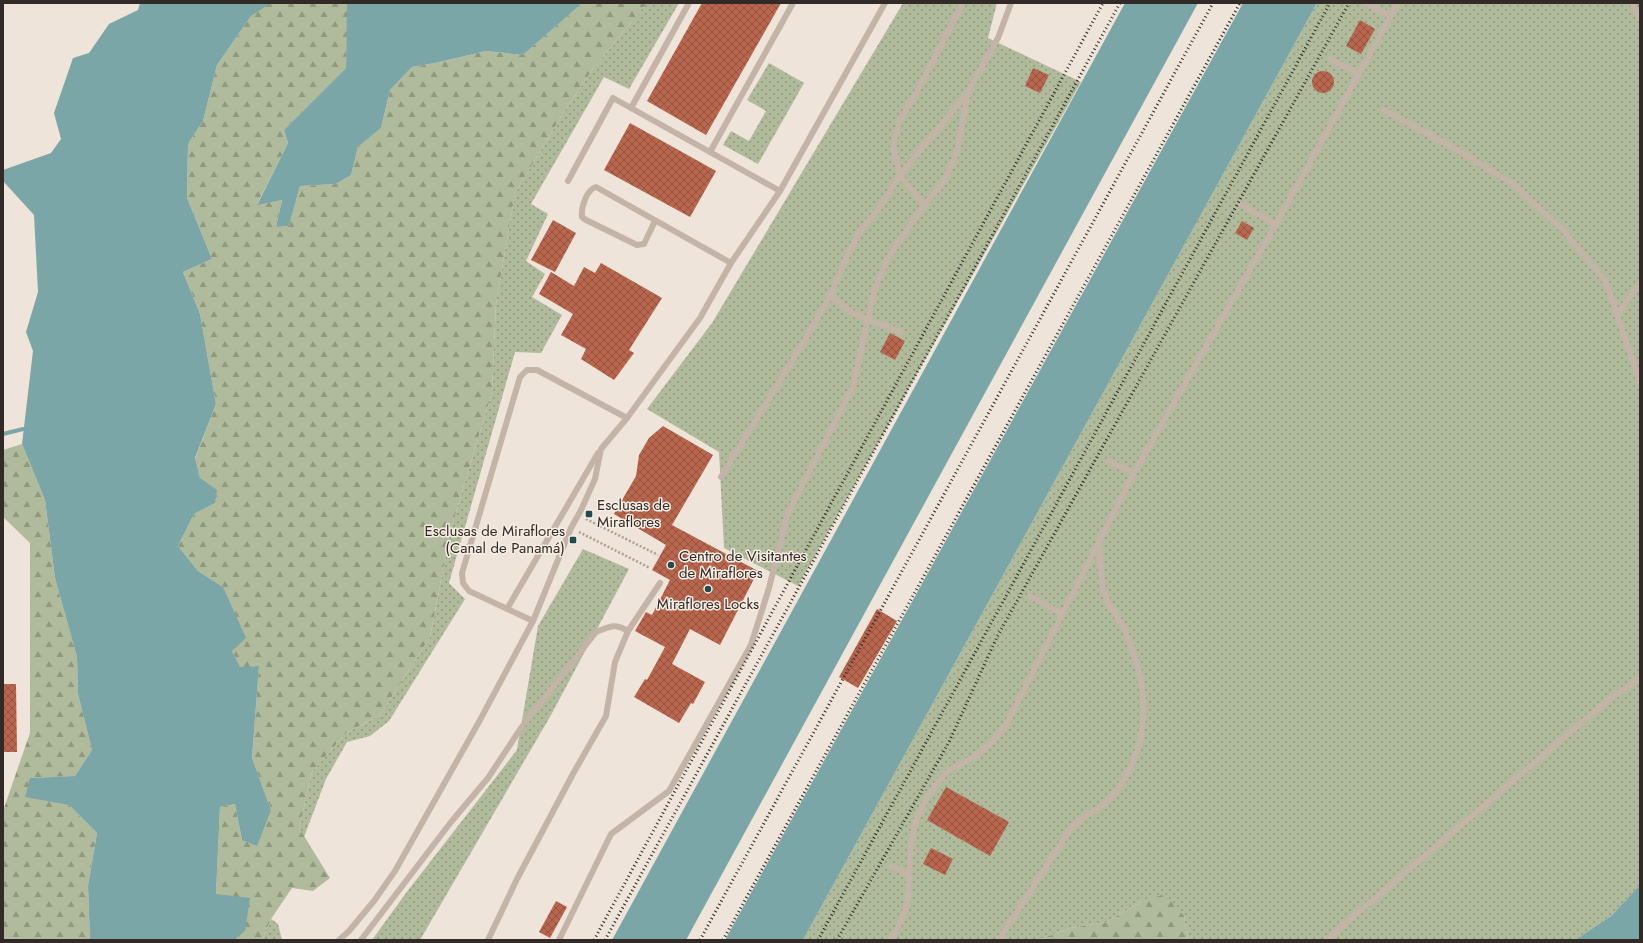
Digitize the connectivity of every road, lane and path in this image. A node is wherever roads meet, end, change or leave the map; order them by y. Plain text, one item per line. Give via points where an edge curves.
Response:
1 (690, 3) edge
2 (794, 3) edge
3 (884, 3) edge
4 (963, 3) edge
5 (1011, 3) edge
6 (1366, 3) edge
7 (1398, 3) edge
8 (1632, 3) edge
9 (1391, 16) junction
10 (1640, 19) edge
11 (1330, 59) dead end
12 (1359, 74) junction
13 (968, 92) junction
14 (631, 108) junction
15 (1384, 110) dead end
16 (710, 152) junction
17 (900, 176) junction
18 (568, 181) dead end
19 (780, 191) junction
20 (1240, 204) dead end
21 (924, 206) junction
22 (655, 221) junction
23 (1276, 224) junction
24 (731, 263) junction
25 (1640, 284) edge
26 (830, 296) junction
27 (1617, 314) junction
28 (868, 319) junction
29 (901, 332) dead end
30 (1640, 382) edge
31 (627, 418) junction
32 (601, 449) junction
33 (1108, 461) dead end
34 (1134, 473) junction
35 (721, 477) dead end
36 (578, 515) junction
37 (571, 528) junction
38 (1099, 539) junction
39 (658, 555) dead end
40 (650, 568) dead end
41 (660, 583) dead end
42 (1030, 596) dead end
43 (507, 609) junction
44 (1062, 614) junction
45 (533, 621) junction
46 (628, 631) junction
47 (1640, 678) edge
48 (892, 866) dead end
49 (909, 875) junction
50 (339, 940) edge
51 (361, 940) edge
52 (488, 940) edge
53 (559, 940) edge
54 (891, 940) edge
55 (999, 940) edge
56 (1326, 940) edge

1 - 14 lane
2 - 16 lane
3 - 19 lane
4 - 17 lane via 900,119 893,146
5 - 13 lane via 998,38
6 - 9 lane
7 - 9 lane
8 - 10 lane
9 - 12 lane
11 - 12 lane
12 - 23 lane
13 - 17 lane
13 - 21 lane via 957,152 944,182
14 - 16 lane
14 - 18 lane via 613,98
15 - 27 lane via 1513,184 1564,231 1606,282
16 - 19 lane
17 - 21 lane
17 - 26 lane via 878,210 862,228
19 - 24 lane
20 - 23 lane
21 - 28 lane via 888,258 875,288
22 - 22 lane via 596,187 589,191 581,212 586,220 637,245 644,244
22 - 24 lane
23 - 34 lane
24 - 31 lane via 700,318
25 - 27 lane
26 - 28 lane via 854,314
26 - 35 lane
27 - 30 lane
28 - 29 lane
28 - 53 lane via 853,387 788,513 751,645 669,791 611,834
31 - 32 lane
31 - 43 lane via 537,370 527,370 520,377 462,573 463,583 469,591
32 - 36 lane via 595,479
32 - 43 lane
33 - 34 lane
34 - 38 lane
36 - 37 lane
36 - 39 path
37 - 40 path
37 - 45 lane
38 - 44 lane
38 - 55 lane via 1104,592 1124,628 1144,692 1139,745 1128,773 1116,791 1100,807 1071,828
41 - 46 lane
42 - 44 lane
43 - 45 lane
44 - 49 lane via 1000,734 979,754 944,776 921,808 912,836
45 - 50 lane via 395,871 374,901
46 - 51 lane via 619,626 607,627 596,632 521,728 488,778
46 - 52 lane via 614,667 606,716 521,872
47 - 56 lane via 1607,701
48 - 49 lane
49 - 54 lane via 908,899 900,924

